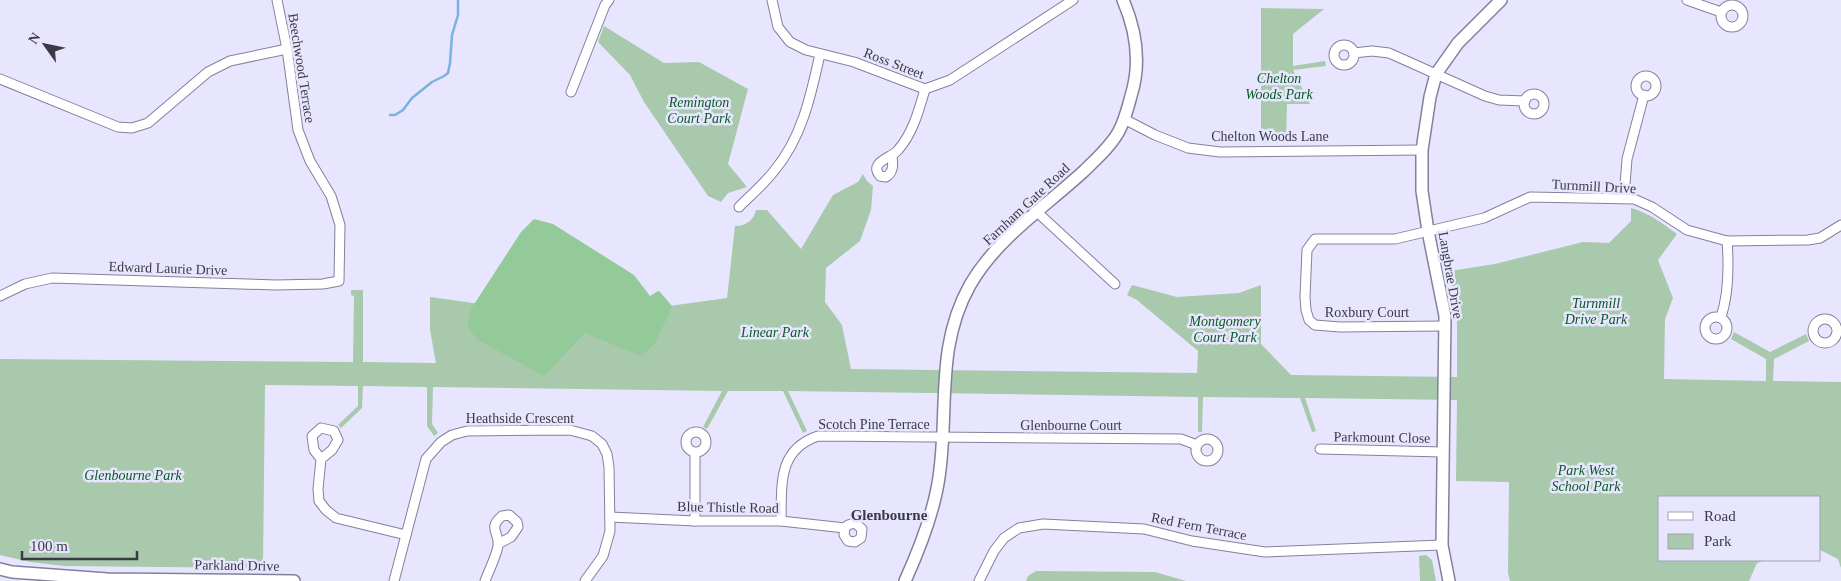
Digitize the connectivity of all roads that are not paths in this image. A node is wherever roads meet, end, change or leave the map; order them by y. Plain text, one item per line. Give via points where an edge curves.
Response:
1 (277, 0) edge
2 (609, 0) edge
3 (772, 0) edge
4 (1073, 0) edge
5 (1122, 0) edge
6 (1501, 0) edge
7 (1686, 0) edge
8 (1721, 12) dead end
9 (287, 50) junction
10 (1354, 53) dead end
11 (820, 54) junction
12 (1436, 74) junction
13 (0, 79) edge
14 (925, 89) junction
15 (571, 92) dead end
16 (1644, 95) dead end
17 (1524, 101) dead end
18 (1124, 119) junction
19 (1422, 150) junction
20 (892, 156) dead end
21 (1624, 198) junction
22 (739, 207) dead end
23 (1037, 212) junction
24 (1841, 225) edge
25 (1428, 230) junction
26 (1728, 241) junction
27 (339, 281) joint
28 (1115, 284) dead end
29 (0, 296) edge
30 (1721, 317) dead end
31 (1445, 326) junction
32 (943, 438) junction
33 (1197, 445) dead end
34 (1320, 449) dead end
35 (695, 452) dead end
36 (1443, 452) junction
37 (321, 459) dead end
38 (610, 517) junction
39 (695, 521) junction
40 (781, 522) junction
41 (845, 528) dead end
42 (406, 535) junction
43 (498, 544) dead end
44 (1442, 545) junction
45 (0, 569) edge
46 (294, 581) edge
47 (394, 581) edge
48 (485, 581) edge
49 (585, 581) edge
50 (905, 581) edge
51 (978, 581) edge
52 (1449, 581) edge

1 - 9 street, Beechwood Terrace
2 - 15 street
3 - 11 street, Ross Street via 778,27 790,42
4 - 14 street, Ross Street via 957,75
5 - 18 street, Farnham Gate Road via 1134,37 1136,61 1136,81
6 - 12 street, Langbrae Drive via 1458,42
7 - 8 street
9 - 13 street via 230,62 208,72 148,124 132,128 118,127
9 - 27 street, Beechwood Terrace via 298,130 310,161 331,196 340,225
10 - 12 street via 1389,53
11 - 14 street, Ross Street via 854,62
11 - 22 street via 802,125 788,152
12 - 17 street via 1485,96
12 - 19 street, Langbrae Drive
14 - 20 street via 904,143
16 - 21 street via 1627,159
18 - 19 street, Chelton Woods Lane via 1188,148 1220,152
18 - 23 street, Farnham Gate Road via 1119,132 1101,154
19 - 25 street, Langbrae Drive via 1422,191
21 - 25 street, Turnmill Drive via 1530,197 1484,218
21 - 26 street, Turnmill Drive via 1643,202 1687,230
23 - 28 street
23 - 32 street, Farnham Gate Road via 980,269 959,306 947,348
24 - 26 street, Turnmill Drive via 1820,238 1808,240
25 - 31 street, Langbrae Drive
25 - 31 street, Roxbury Court via 1395,239 1314,239 1307,250 1306,310 1309,320 1322,327
26 - 30 street via 1727,289
27 - 29 street, Edward Laurie Drive via 276,284 52,278 25,284
31 - 36 street, Langbrae Drive
32 - 33 street, Glenbourne Court via 1181,439
32 - 40 street, Scotch Pine Terrace via 834,435 807,439 791,453 786,463
32 - 50 street, Farnham Gate Road via 939,479 922,544
34 - 36 street, Parkmount Close
35 - 39 street
36 - 44 street, Langbrae Drive
37 - 42 street via 319,501 326,510 336,518
38 - 39 street, Blue Thistle Road
38 - 42 street, Heathside Crescent via 608,454 592,436 570,430 466,431 441,442 426,459
38 - 49 street, Heathside Crescent via 603,556
39 - 40 street, Blue Thistle Road
40 - 41 street, Blue Thistle Road
42 - 47 street, Heathside Crescent
43 - 48 street
44 - 51 street, Red Fern Terrace via 1265,552 1144,529 1043,524 1019,528 1004,538
44 - 52 street, Langbrae Drive
45 - 46 street, Parkland Drive via 107,579

